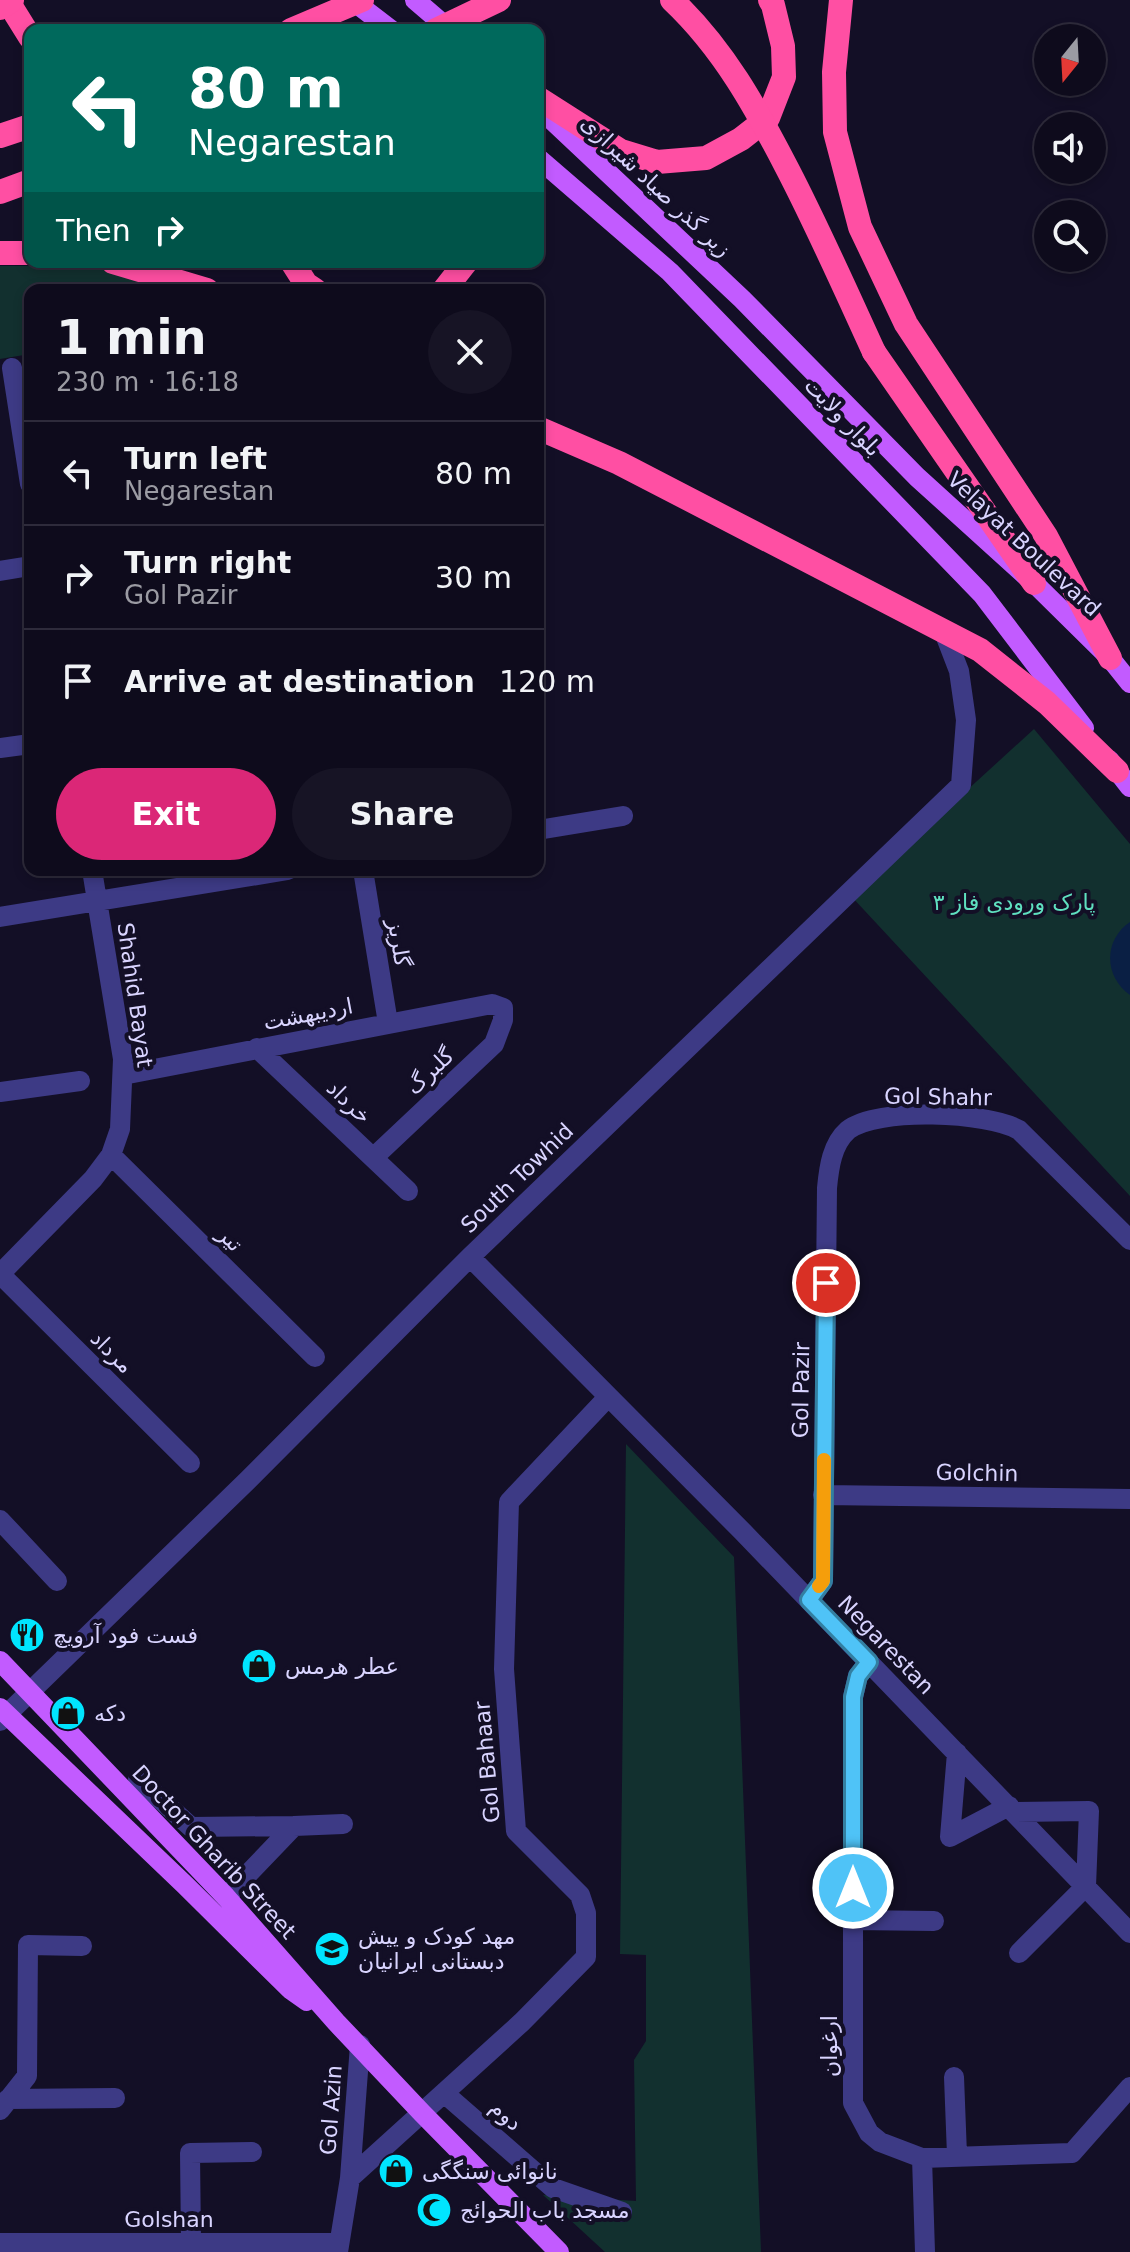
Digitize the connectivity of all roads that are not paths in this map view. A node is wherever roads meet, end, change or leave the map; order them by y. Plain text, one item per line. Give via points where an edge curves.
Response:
1 (10, 0) edge
2 (352, 0) edge
3 (362, 0) edge
4 (415, 0) edge
5 (499, 0) edge
6 (672, 0) edge
7 (770, 0) edge
8 (841, 0) edge
9 (0, 8) edge
10 (305, 24) edge
11 (383, 24) edge
12 (443, 24) edge
13 (449, 24) edge
14 (24, 26) edge
15 (544, 102) edge
16 (544, 113) edge
17 (24, 128) edge
18 (0, 136) edge
19 (544, 163) edge
20 (24, 183) edge
21 (0, 192) edge
22 (0, 253) edge
23 (24, 253) edge
24 (133, 268) edge
25 (461, 268) edge
26 (187, 284) edge
27 (449, 284) edge
28 (14, 368) edge
29 (544, 431) edge
30 (24, 440) edge
31 (917, 477) joint
32 (24, 567) edge
33 (0, 571) edge
34 (1034, 583) junction
35 (944, 632) junction
36 (1110, 658) junction
37 (1130, 683) edge
38 (24, 745) edge
39 (0, 748) edge
40 (1124, 779) edge
41 (623, 816) dead end
42 (544, 829) edge
43 (93, 876) edge
44 (251, 876) edge
45 (364, 876) edge
46 (97, 901) junction
47 (0, 917) edge
48 (503, 1008) joint
49 (388, 1023) junction
50 (257, 1048) junction
51 (123, 1075) junction
52 (80, 1081) dead end
53 (0, 1092) edge
54 (846, 1132) joint
55 (111, 1155) junction
56 (373, 1158) junction
57 (408, 1191) dead end
58 (1130, 1240) edge
59 (470, 1257) junction
60 (0, 1274) edge
61 (315, 1357) dead end
62 (608, 1397) junction
63 (190, 1463) dead end
64 (823, 1495) junction
65 (1130, 1499) edge
66 (0, 1520) edge
67 (57, 1581) dead end
68 (809, 1600) junction
69 (0, 1661) edge
70 (869, 1662) junction
71 (30, 1694) junction
72 (2, 1715) edge
73 (957, 1753) junction
74 (138, 1779) dead end
75 (1012, 1809) junction
76 (343, 1824) dead end
77 (294, 1826) junction
78 (1086, 1886) junction
79 (226, 1897) junction
80 (853, 1920) junction
81 (934, 1921) dead end
82 (1130, 1933) edge
83 (82, 1946) dead end
84 (1019, 1953) dead end
85 (336, 2022) junction
86 (360, 2045) junction
87 (954, 2077) dead end
88 (1130, 2087) edge
89 (444, 2093) junction
90 (115, 2098) dead end
91 (4, 2104) edge
92 (422, 2113) junction
93 (252, 2152) dead end
94 (957, 2155) junction
95 (922, 2158) junction
96 (350, 2178) junction
97 (622, 2212) dead end
98 (0, 2243) edge
99 (191, 2243) junction
100 (338, 2247) edge
101 (56, 2248) edge
102 (244, 2248) edge
103 (559, 2252) edge
104 (925, 2252) edge

1 - 9 highway, bridge
1 - 14 highway
2 - 11 main road
3 - 10 highway, bridge
4 - 12 main road
5 - 13 highway, bridge
6 - 34 highway, bridge via 737,75 818,228 874,352
7 - 15 highway via 783,46 784,77 768,118 706,158 657,162 621,151
8 - 36 highway via 835,132 860,227 906,324 1046,536
16 - 31 main road, زیر گذر صیاد شیرازی via 742,299
17 - 18 highway
19 - 40 main road via 670,272 982,594
20 - 21 highway
22 - 23 highway
24 - 26 highway
25 - 27 highway
28 - 30 street
29 - 35 highway via 619,463
31 - 34 main road, Velayat Boulevard
32 - 33 street
34 - 36 main road, Velayat Boulevard
35 - 40 highway via 980,650 1047,703
35 - 59 street, South Towhid via 959,671 966,720 961,785
36 - 37 main road, Velayat Boulevard
38 - 39 street
41 - 42 street
43 - 46 street, Shahid Bayat
44 - 46 street
45 - 49 street, گلریز
46 - 47 street
46 - 51 street, Shahid Bayat
48 - 49 street, اردیبهشت via 492,1004
48 - 56 street, گلبرگ via 494,1044
49 - 50 street, اردیبهشت
50 - 51 street, اردیبهشت
50 - 56 street, خرداد
51 - 55 street, Shahid Bayat via 120,1129
52 - 53 street
54 - 58 street, Gol Shahr via 861,1122 893,1115 972,1117 1010,1124
54 - 64 street, Gol Pazir via 833,1153 827,1188
55 - 60 street, Shahid Bayat
55 - 61 street, تیر
56 - 57 street, خرداد
59 - 62 street, Negarestan
59 - 71 street, South Towhid
60 - 63 street, مرداد
62 - 68 street, Negarestan
62 - 89 street, Gol Bahaar via 509,1502 504,1669 516,1831 580,1895 586,1913 586,1957
64 - 65 street, Golchin
64 - 68 street, Gol Pazir via 823,1581
66 - 67 street
68 - 70 street, Negarestan
69 - 71 main road, Doctor Gharib Street
70 - 73 street, Negarestan
70 - 80 street, ارغوان via 858,1676 853,1697
71 - 72 street, South Towhid
71 - 79 main road, Doctor Gharib Street
72 - 85 main road, Doctor Gharib Street via 290,1989
73 - 75 street, Negarestan
73 - 75 street via 950,1837
74 - 77 street via 191,1827
75 - 78 street, Negarestan
75 - 78 street via 1089,1811
76 - 77 street
77 - 79 street
78 - 82 street, Negarestan
78 - 84 street
79 - 85 main road, Doctor Gharib Street
80 - 81 street
80 - 95 street, ارغوان via 853,2103 880,2142
83 - 91 street via 28,1945 27,2076
85 - 86 main road
86 - 92 main road
86 - 96 street, Gol Azin
87 - 94 street
88 - 94 street, ارغوان via 1072,2153
89 - 92 street, Gol Bahaar
89 - 97 street, دوم via 553,2188
90 - 91 street
92 - 96 street, Gol Azin
92 - 103 main road
93 - 99 street via 190,2153
94 - 95 street, ارغوان
95 - 104 street
96 - 100 street, Gol Azin
98 - 101 street, Golshan
99 - 101 street, Golshan
99 - 102 street, Golshan
100 - 102 street, Golshan

